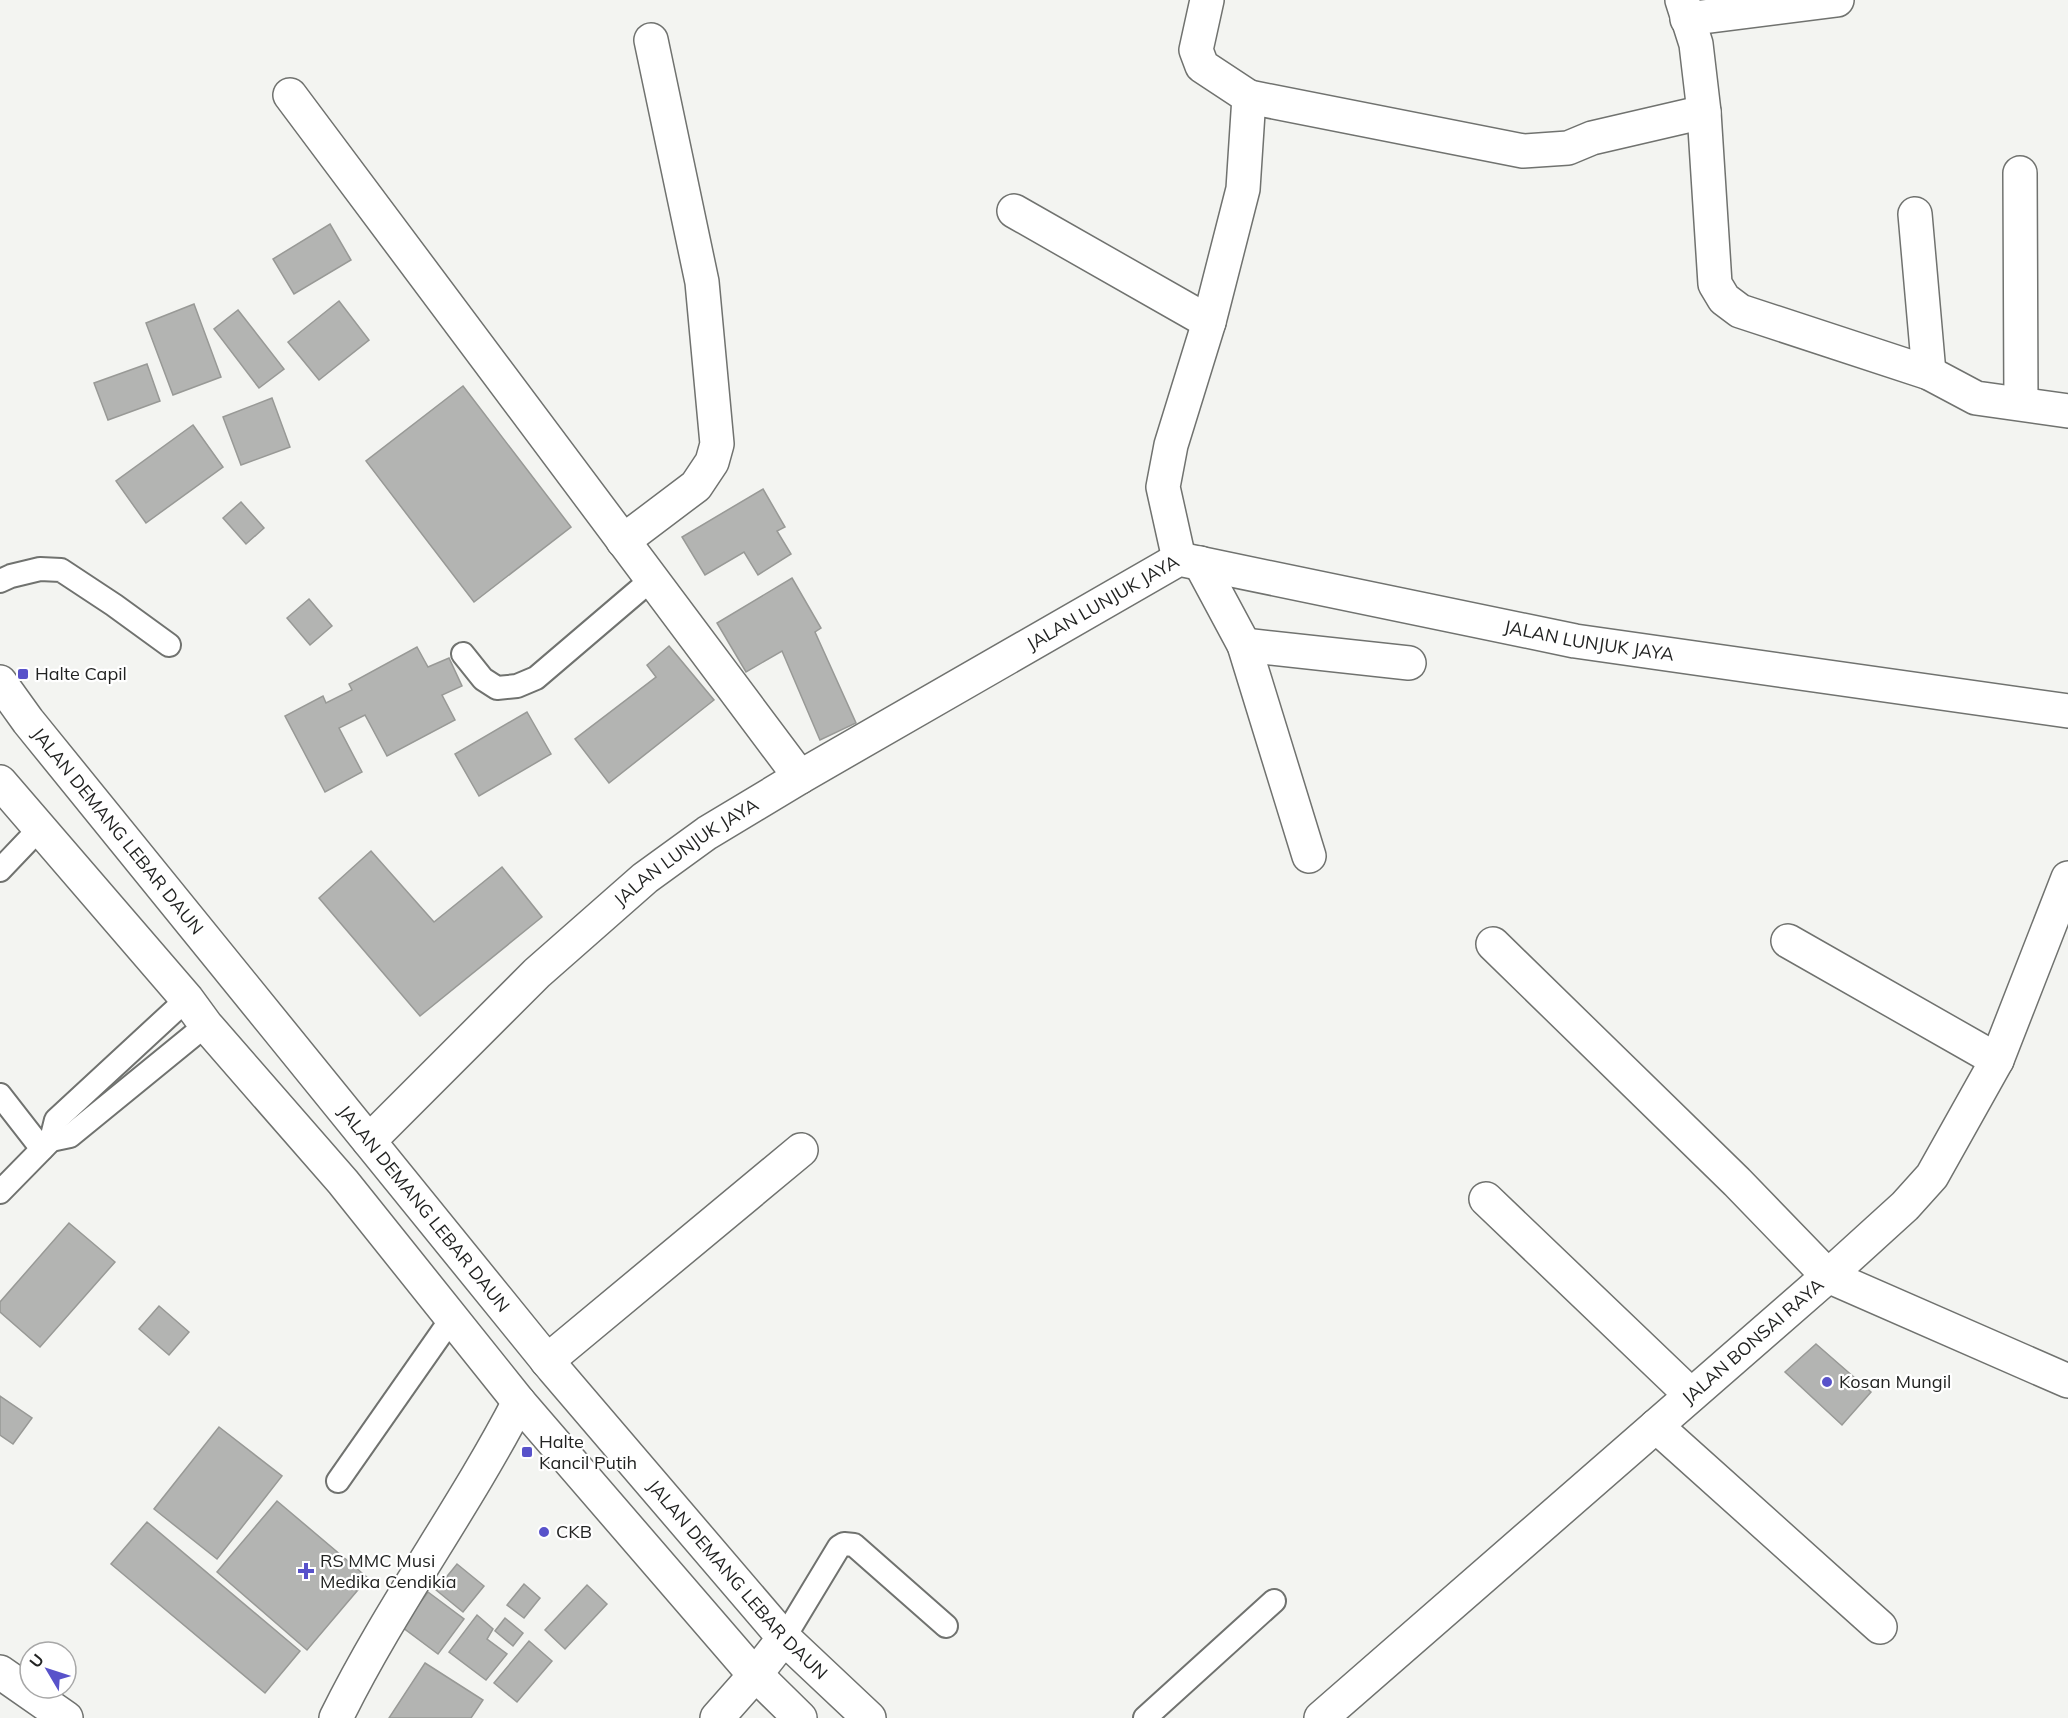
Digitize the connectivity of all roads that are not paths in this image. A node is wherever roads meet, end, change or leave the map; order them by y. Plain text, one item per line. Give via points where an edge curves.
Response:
1 (1207, 0) edge
2 (1837, 0) edge
3 (1684, 10) edge
4 (651, 40) dead end
5 (290, 95) dead end
6 (1249, 97) junction
7 (1704, 112) junction
8 (2019, 173) dead end
9 (1014, 211) dead end
10 (1915, 214) dead end
11 (1209, 322) junction
12 (1929, 373) junction
13 (2022, 403) junction
14 (2068, 411) edge
15 (623, 541) junction
16 (1190, 561) junction
17 (652, 579) junction
18 (0, 581) edge
19 (169, 645) dead end
20 (1244, 645) junction
21 (464, 654) dead end
22 (1409, 663) dead end
23 (0, 682) edge
24 (2068, 711) edge
25 (800, 777) junction
26 (0, 782) edge
27 (40, 828) junction
28 (1309, 855) dead end
29 (0, 870) edge
30 (2068, 878) edge
31 (1788, 941) dead end
32 (1493, 944) dead end
33 (226, 964) junction
34 (248, 993) junction
35 (196, 1012) junction
36 (1997, 1060) junction
37 (0, 1095) edge
38 (369, 1141) junction
39 (46, 1144) junction
40 (801, 1150) dead end
41 (0, 1192) edge
42 (1486, 1199) dead end
43 (1828, 1275) junction
44 (452, 1318) junction
45 (547, 1361) junction
46 (2068, 1381) edge
47 (1691, 1395) junction
48 (519, 1402) junction
49 (1656, 1426) junction
50 (338, 1481) dead end
51 (1274, 1601) dead end
52 (946, 1626) dead end
53 (1880, 1627) dead end
54 (784, 1638) junction
55 (0, 1672) edge
56 (755, 1675) junction
57 (66, 1718) edge
58 (336, 1718) edge
59 (717, 1718) edge
60 (800, 1718) edge
61 (869, 1718) edge
62 (1145, 1718) edge
63 (1321, 1718) edge

1 - 6 main road via 1196,50 1202,66
2 - 3 main road
3 - 7 main road via 1696,44
4 - 15 main road via 702,282 717,444 712,462 696,486
5 - 15 main road
6 - 7 main road via 1523,151 1568,148 1592,138
6 - 11 main road via 1243,189
7 - 12 main road via 1715,284 1724,299 1740,311
8 - 13 main road
9 - 11 main road
10 - 12 main road
11 - 16 main road via 1171,445 1163,487
12 - 13 main road via 1976,398
13 - 14 main road
15 - 17 main road
16 - 20 main road
16 - 24 main road, JALAN LUNJUK JAYA via 1575,640
16 - 25 main road, JALAN LUNJUK JAYA
17 - 21 lane via 536,678 517,686 497,688 483,679
17 - 25 main road
18 - 19 lane via 40,569 61,570
20 - 22 main road
20 - 28 main road
23 - 33 main road, JALAN DEMANG LEBAR DAUN
25 - 38 main road, JALAN LUNJUK JAYA via 707,833 645,878 537,973
26 - 27 main road
27 - 29 lane
27 - 35 main road
30 - 36 main road, JALAN BONSAI RAYA
31 - 36 main road
32 - 43 main road
33 - 34 main road, JALAN DEMANG LEBAR DAUN
33 - 35 main road
34 - 35 main road
34 - 38 main road, JALAN DEMANG LEBAR DAUN
35 - 39 lane via 70,1136
35 - 39 lane via 56,1120
35 - 44 main road via 343,1182
36 - 43 main road, JALAN BONSAI RAYA via 1932,1176 1905,1206
37 - 39 lane
38 - 45 main road, JALAN DEMANG LEBAR DAUN
39 - 41 lane
40 - 45 main road
42 - 47 main road
43 - 46 main road
43 - 47 main road, JALAN BONSAI RAYA
44 - 48 main road
44 - 50 lane
45 - 54 main road, JALAN DEMANG LEBAR DAUN
47 - 49 main road, JALAN BONSAI RAYA
48 - 56 main road
48 - 58 main road via 494,1450 361,1667
49 - 53 main road
49 - 63 main road, JALAN BONSAI RAYA
51 - 62 lane
52 - 54 lane via 854,1545 844,1544 834,1554
54 - 56 main road
54 - 61 main road, JALAN DEMANG LEBAR DAUN
55 - 57 main road
56 - 59 main road
56 - 60 main road

